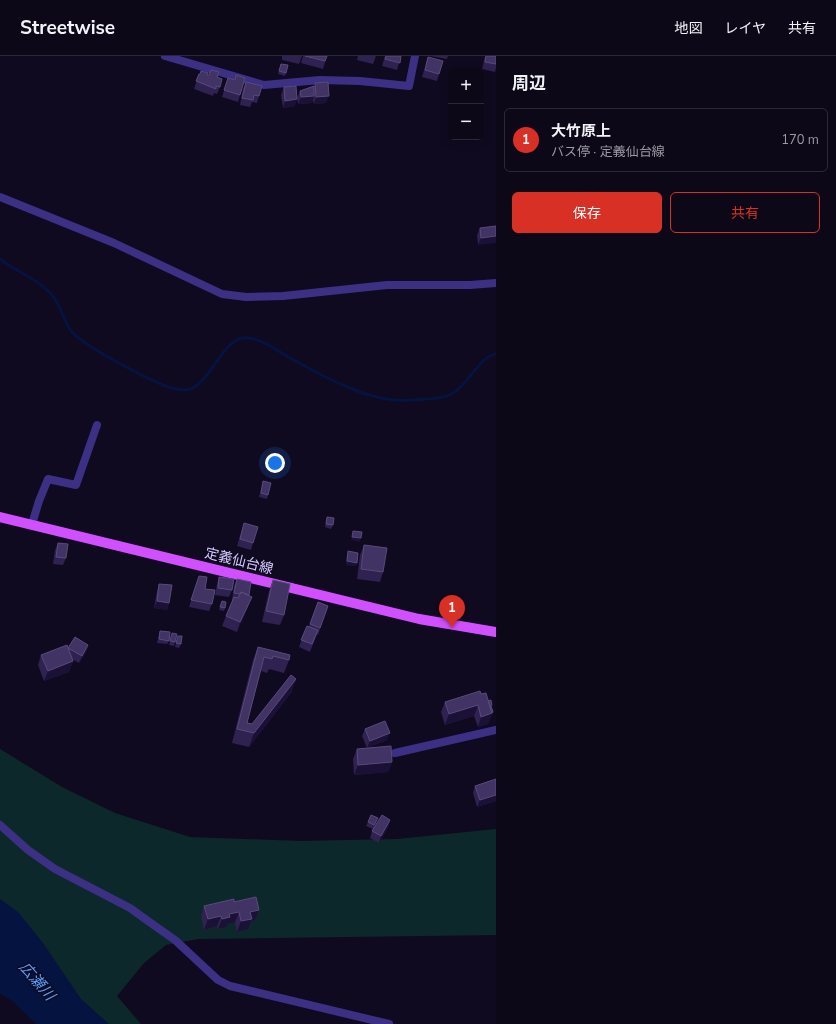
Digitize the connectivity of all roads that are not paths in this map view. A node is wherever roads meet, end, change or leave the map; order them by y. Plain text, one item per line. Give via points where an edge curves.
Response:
1 (165, 56) edge
2 (415, 56) edge
3 (179, 58) edge
4 (0, 197) edge
5 (496, 283) edge
6 (97, 425) dead end
7 (0, 517) edge
8 (32, 524) junction
9 (496, 632) edge
10 (496, 730) edge
11 (395, 753) dead end
12 (0, 825) edge
13 (389, 1024) edge

1 - 3 street
2 - 3 street via 408,86 360,80 320,80 264,85
4 - 5 street via 114,244 222,294 283,296 387,285
6 - 8 street via 76,485 48,480
7 - 8 main road, 定義仙台線
8 - 9 main road, 定義仙台線 via 419,618
10 - 11 street
12 - 13 street via 28,850 55,869 130,908 175,940 218,980 230,986

